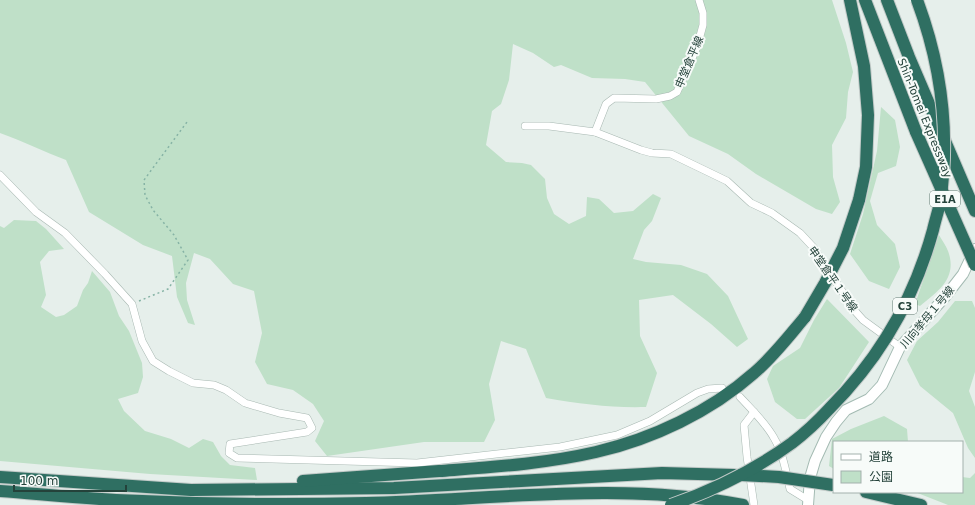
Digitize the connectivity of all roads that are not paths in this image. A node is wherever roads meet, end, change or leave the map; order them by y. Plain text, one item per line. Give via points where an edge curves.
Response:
1 (699, 0) edge
2 (850, 0) edge
3 (865, 0) edge
4 (887, 0) edge
5 (917, 0) edge
6 (525, 126) dead end
7 (595, 132) junction
8 (0, 175) edge
9 (975, 211) edge
10 (975, 249) edge
11 (975, 265) edge
12 (900, 347) junction
13 (722, 388) dead end
14 (740, 397) dead end
15 (754, 412) junction
16 (0, 477) edge
17 (833, 486) edge
18 (191, 490) junction
19 (0, 491) edge
20 (870, 493) edge
21 (808, 503) edge
22 (272, 504) edge
23 (671, 505) edge
24 (742, 505) edge
25 (754, 505) edge
26 (921, 505) edge

1 - 7 street, 申堂倉平線 via 704,13 698,47 677,92 656,99 614,98 606,104
2 - 18 highway, bridge via 864,66 868,115 866,167 859,200 843,248 805,317 755,373 724,397 662,430 596,452 556,460 498,467
3 - 11 highway, Shin-Tomei Expressway / E1A, bridge via 916,132
4 - 9 highway, Shin-Tomei Expressway / E1A, bridge
5 - 23 highway, C3, bridge via 939,78 944,119 940,203 912,292 876,354 849,390 817,422 792,443 755,467 723,485
6 - 7 street, 申堂倉平１号線 via 549,126
7 - 12 street, 申堂倉平１号線 via 641,150 671,154 727,181 751,204 772,213 800,233 813,247 855,311 863,320
8 - 13 street via 36,212 65,233 132,304 142,341 153,361 193,383 214,384 245,403 307,418 312,428 307,432 230,444 229,453 237,458 417,463 560,447 617,435 650,421 697,392
10 - 12 street, 川向挙母１号線 via 963,274
12 - 21 street, 川向挙母１号線 via 882,385 869,399 846,410 826,437 811,473
14 - 15 street
15 - 21 street via 775,438 790,489
15 - 25 street via 744,426
16 - 18 highway
17 - 18 highway, bridge via 779,477 662,473 394,488
19 - 22 highway via 115,500
20 - 26 highway
22 - 24 highway via 366,503 568,494 658,494

